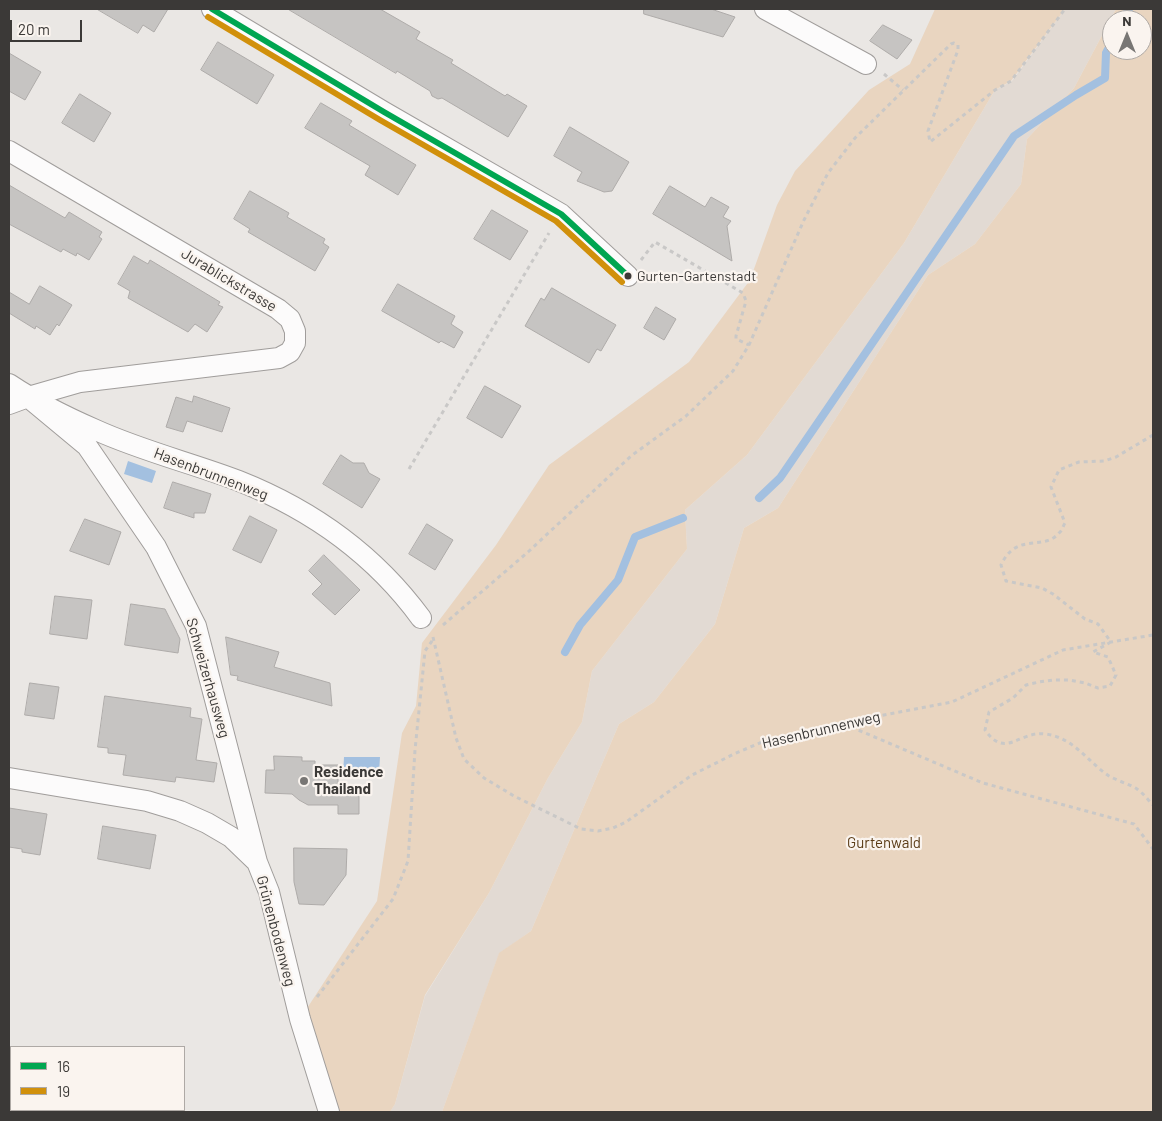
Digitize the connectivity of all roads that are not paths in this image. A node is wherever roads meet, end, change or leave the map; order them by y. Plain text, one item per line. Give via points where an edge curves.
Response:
1 (212, 9) edge
2 (765, 9) edge
3 (866, 64) dead end
4 (9, 151) edge
5 (628, 276) road end
6 (9, 384) edge
7 (28, 397) junction
8 (9, 404) edge
9 (421, 618) dead end
10 (9, 778) edge
11 (257, 862) junction
12 (329, 1112) edge

1 - 5 street via 560,214
2 - 3 street
4 - 7 street, Jurablickstrasse via 278,309 290,319 296,331 296,343 290,352 279,358 80,382
6 - 7 street
7 - 8 street
7 - 9 street, Hasenbrunnenweg via 96,431 240,482 294,508 339,535 373,563 404,594
7 - 11 street, Schweizerhausweg via 88,446 156,547 196,626
10 - 11 street, Grünenbodenweg via 147,801 180,811 231,837
11 - 12 street, Grünenbodenweg via 269,892 300,1018

